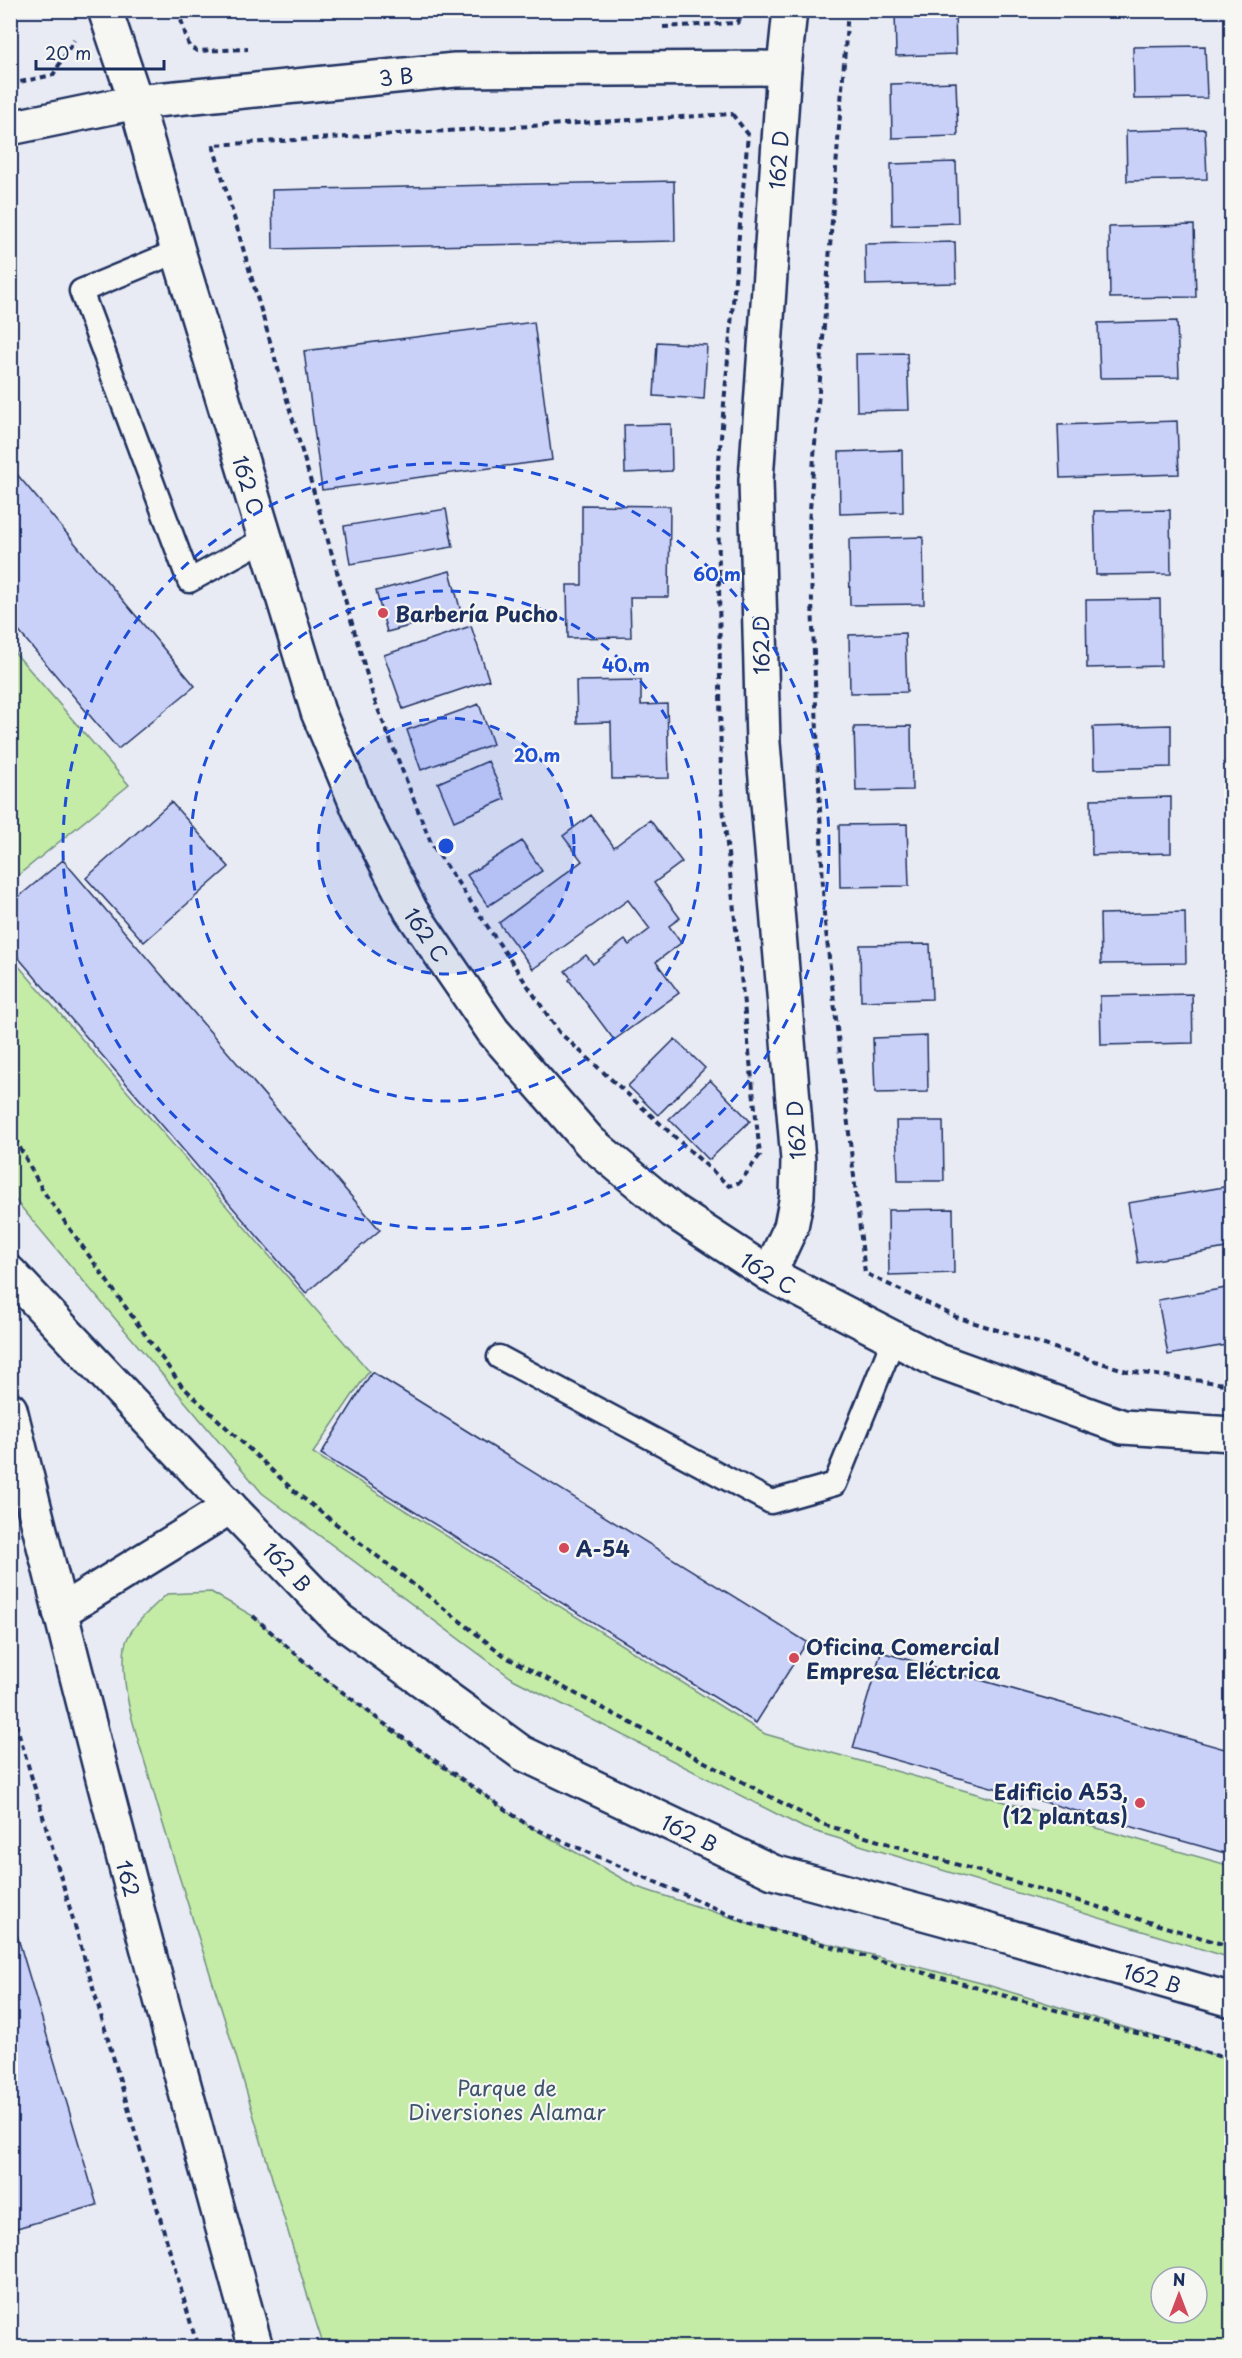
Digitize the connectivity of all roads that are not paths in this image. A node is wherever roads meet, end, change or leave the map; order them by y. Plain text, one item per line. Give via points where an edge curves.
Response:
1 (105, 10) edge
2 (790, 10) edge
3 (784, 68) junction
4 (136, 102) junction
5 (10, 128) edge
6 (178, 251) junction
7 (265, 539) junction
8 (10, 1273) edge
9 (769, 1274) junction
10 (894, 1338) junction
11 (499, 1357) dead end
12 (10, 1409) edge
13 (1232, 1434) edge
14 (230, 1508) junction
15 (60, 1612) junction
16 (1232, 2000) edge
17 (256, 2348) edge

1 - 4 street, 162 C
2 - 3 street, 162 D
3 - 4 street, 3 B via 455,70
3 - 9 street, 162 D via 756,480 763,743 798,1160 791,1227
4 - 5 street, 3 B
4 - 6 street, 162 C
6 - 7 street, 162 C
6 - 7 lane via 81,291 189,581
7 - 9 street, 162 C via 318,712 361,814 411,911 493,1031 590,1142 673,1211
8 - 14 street, 162 B
9 - 10 street, 162 C
10 - 11 lane via 835,1484 771,1502
10 - 13 street, 162 C via 936,1360 1123,1427
12 - 15 street, 162
14 - 15 street
14 - 16 street, 162 B via 338,1619 522,1753 773,1872
15 - 17 street, 162

